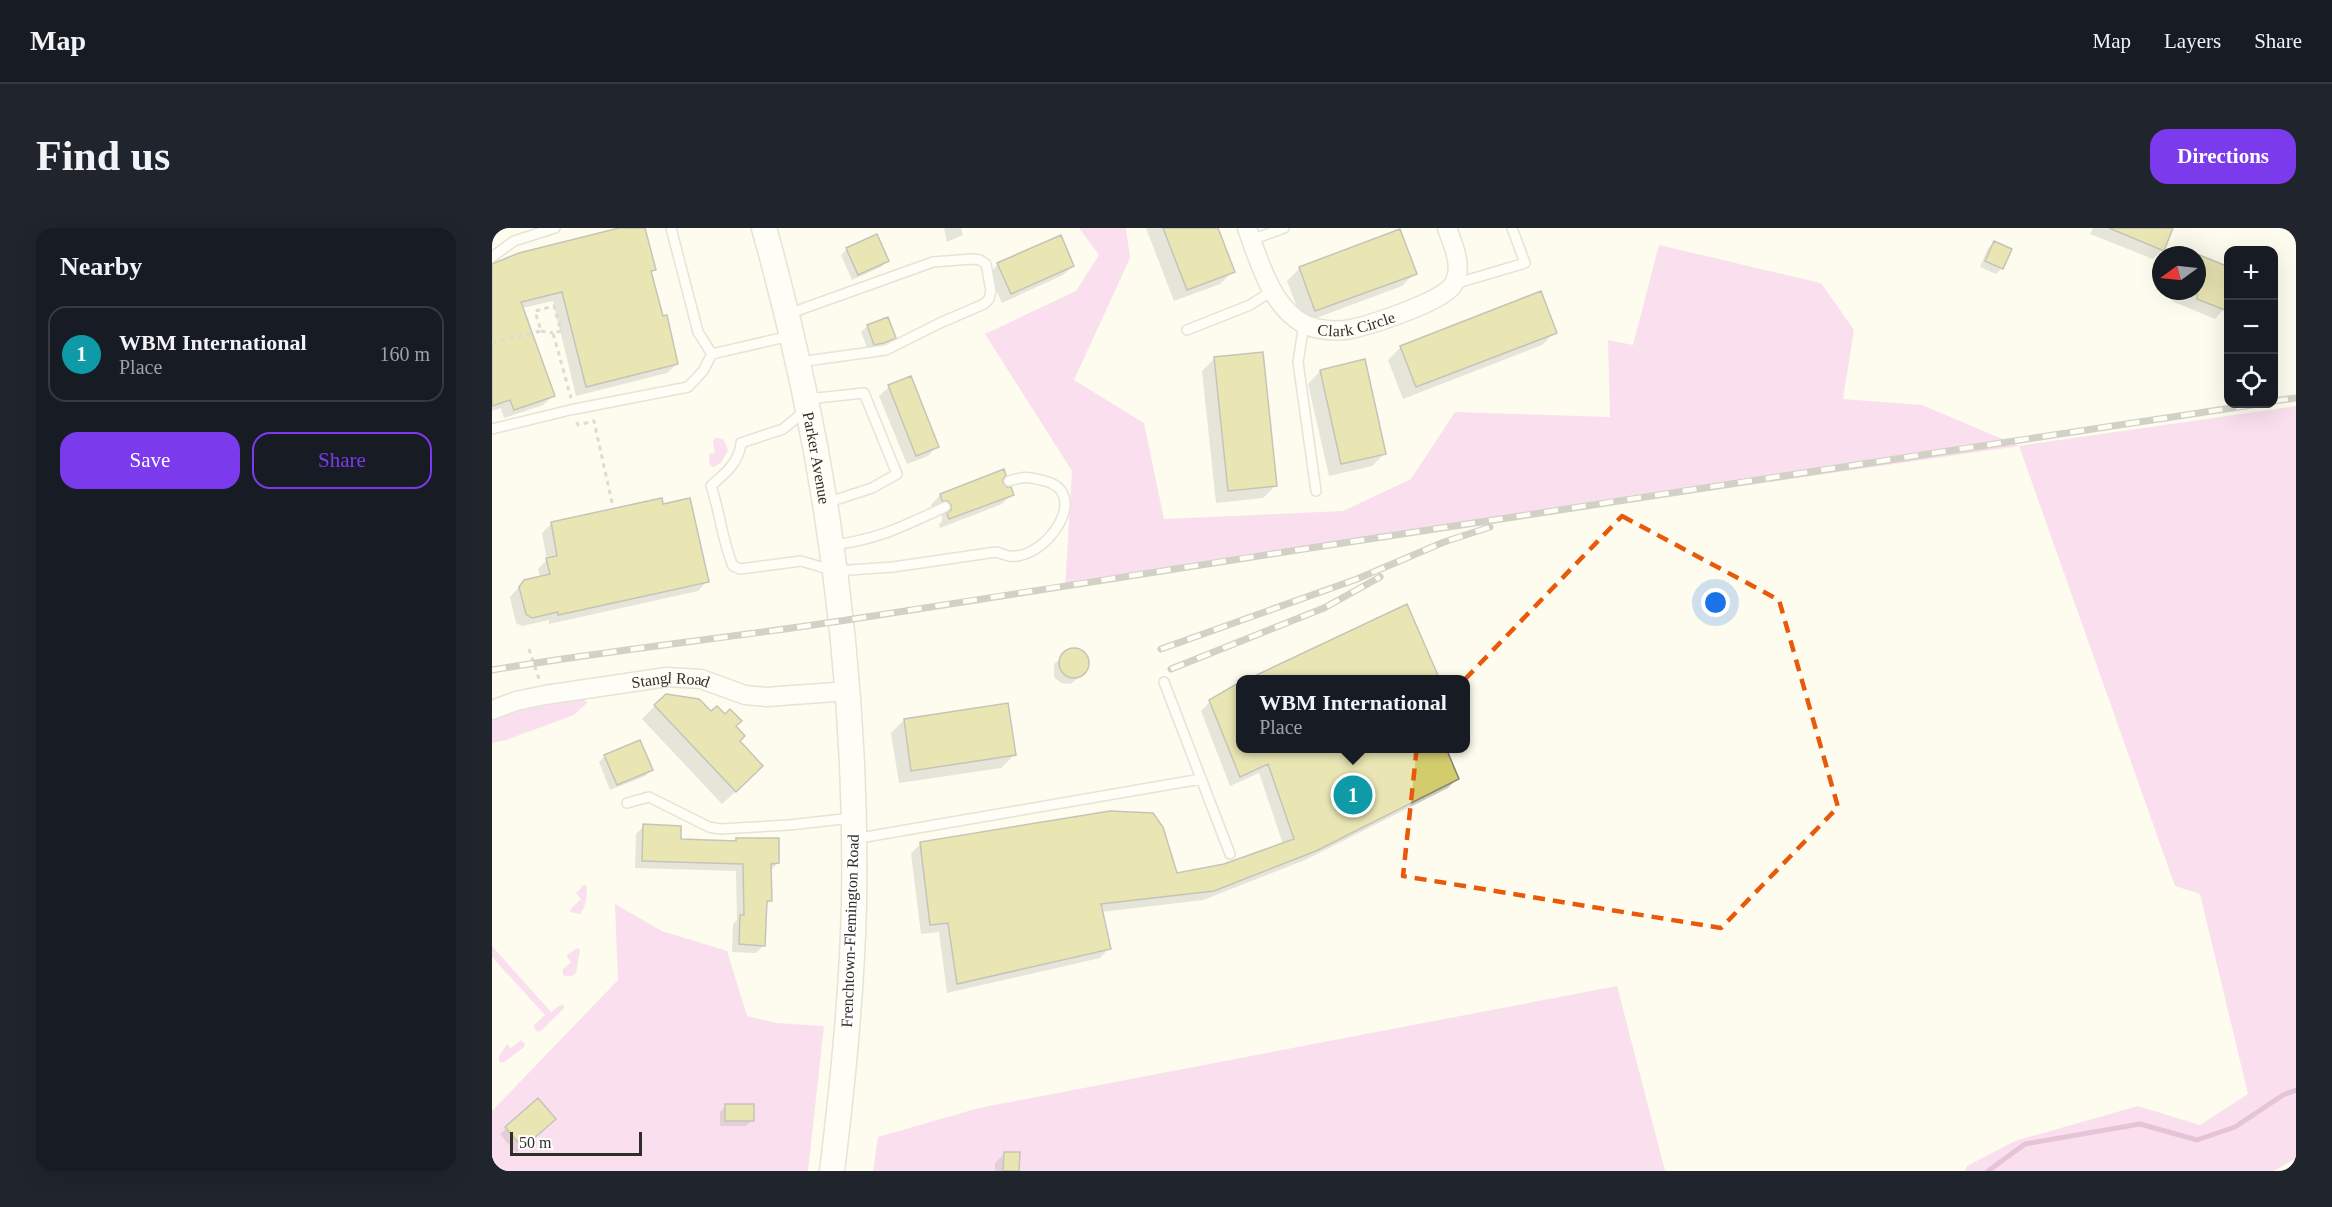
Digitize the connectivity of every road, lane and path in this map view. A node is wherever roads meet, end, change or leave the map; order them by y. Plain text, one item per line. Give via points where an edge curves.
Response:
1 (555, 228) edge
2 (671, 228) edge
3 (764, 228) edge
4 (1284, 228) edge
5 (1447, 228) edge
6 (1512, 228) edge
7 (1249, 234) edge
8 (492, 257) edge
9 (1454, 284) junction
10 (1272, 291) junction
11 (1304, 324) junction
12 (789, 325) junction
13 (1186, 330) dead end
14 (541, 331) junction
15 (553, 333) junction
16 (492, 343) edge
17 (712, 354) junction
18 (799, 362) junction
19 (808, 404) junction
20 (573, 409) junction
21 (492, 429) edge
22 (1009, 481) dead end
23 (1316, 491) dead end
24 (826, 503) junction
25 (613, 507) dead end
26 (945, 507) dead end
27 (832, 545) junction
28 (835, 571) junction
29 (1164, 682) dead end
30 (849, 691) junction
31 (492, 710) edge
32 (1201, 778) junction
33 (627, 803) dead end
34 (854, 828) junction
35 (1230, 854) dead end
36 (832, 1171) edge

1 - 8 lane via 514,241
2 - 17 lane via 698,332
3 - 12 main road, Parker Avenue
4 - 7 lane
5 - 9 street via 1457,257
6 - 9 lane via 1525,263
7 - 10 street, Clark Circle
9 - 11 street, Clark Circle via 1434,301 1345,330
10 - 11 street, Clark Circle
10 - 13 lane via 1250,305
11 - 23 lane via 1298,362
12 - 17 lane
12 - 18 main road, Parker Avenue
12 - 18 lane via 933,262 972,259 986,264 991,291 984,304 886,350
14 - 15 path
14 - 15 path via 535,311 554,306 561,331
14 - 16 path
15 - 20 path
17 - 20 lane via 688,387
18 - 19 main road, Parker Avenue
19 - 24 main road, Parker Avenue
19 - 24 lane via 864,393 897,474 872,489
19 - 28 lane via 783,429 741,443 735,463 711,486 733,566 751,568 801,561
20 - 21 lane
20 - 25 path via 578,424 594,421
22 - 28 lane via 1025,476 1056,483 1062,491 1064,510 1058,529 1024,554 996,552
24 - 27 main road, Parker Avenue
26 - 27 lane via 871,539
27 - 28 main road, Parker Avenue
28 - 30 main road, Parker Avenue
29 - 32 lane
30 - 31 street, Stangl Road via 766,697 701,679 666,676 545,695
30 - 34 main road, Frenchtown-Flemington Road
32 - 34 lane
32 - 35 lane
33 - 34 lane via 649,797 720,829 789,825
34 - 36 main road, Frenchtown-Flemington Road via 850,997

